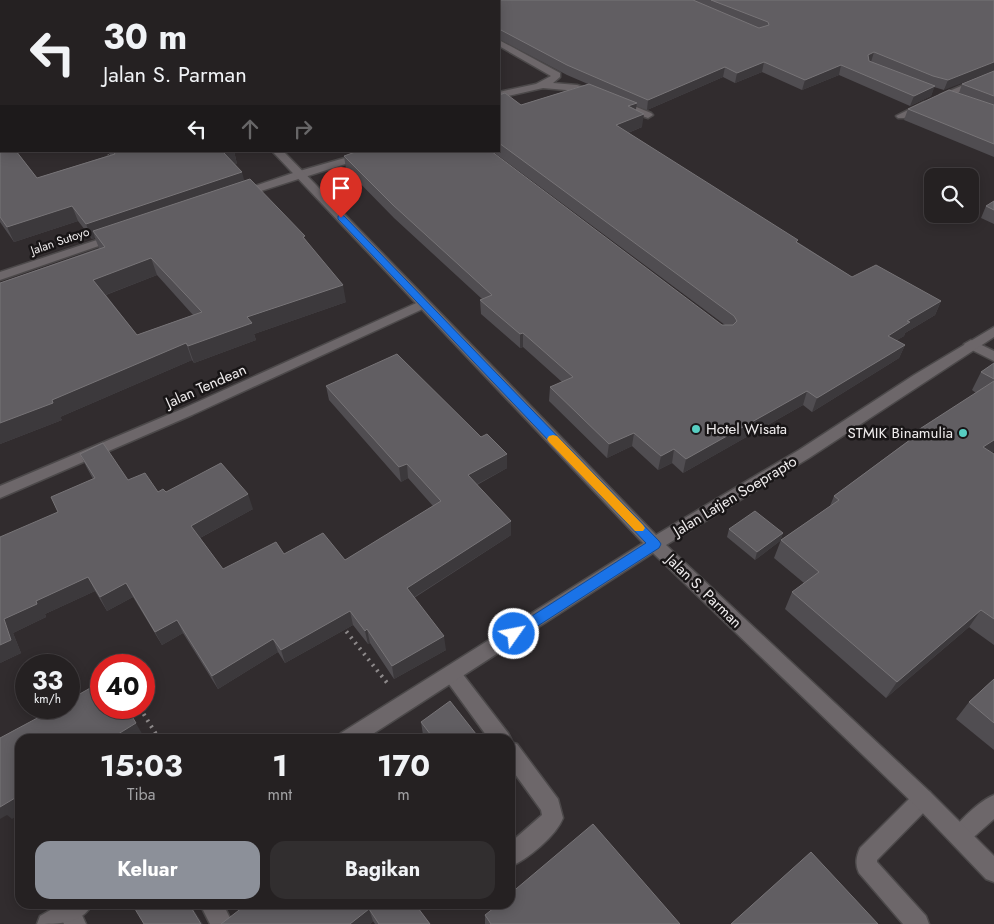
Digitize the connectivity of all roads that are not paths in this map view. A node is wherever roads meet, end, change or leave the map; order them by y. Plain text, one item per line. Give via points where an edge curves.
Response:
1 (500, 44) edge
2 (994, 75) edge
3 (541, 85) junction
4 (942, 94) junction
5 (500, 95) edge
6 (994, 113) edge
7 (648, 115) dead end
8 (901, 116) dead end
9 (278, 152) edge
10 (377, 152) edge
11 (300, 174) junction
12 (234, 196) edge
13 (122, 234) edge
14 (0, 276) edge
15 (423, 304) junction
16 (994, 331) edge
17 (971, 344) junction
18 (994, 357) edge
19 (0, 492) edge
20 (654, 544) junction
21 (452, 674) junction
22 (356, 734) edge
23 (496, 734) edge
24 (515, 759) edge
25 (923, 799) junction
26 (994, 805) edge
27 (960, 836) junction
28 (515, 852) edge
29 (994, 871) edge
30 (214, 909) edge
31 (75, 913) edge
32 (48, 924) edge
33 (222, 924) edge
34 (918, 924) edge

1 - 3 street via 556,73 556,78
2 - 4 street
3 - 5 street
3 - 7 street via 590,90
4 - 6 street
4 - 8 street
9 - 11 street, Jalan S. Parman
10 - 11 street
11 - 12 street
11 - 15 street, Jalan S. Parman
13 - 14 street, Jalan Sutoyo
15 - 19 street, Jalan Tendean via 187,412
15 - 20 street, Jalan S. Parman
16 - 17 street, Jalan Latjen Soeprapto
17 - 18 street
17 - 20 street, Jalan Latjen Soeprapto via 804,454
20 - 21 street, Jalan Latjen Soeprapto
20 - 25 street, Jalan S. Parman
21 - 22 street, Jalan Latjen Soeprapto
21 - 23 street
24 - 28 street via 551,806 553,818
25 - 27 street, Jalan S. Parman
25 - 34 street via 867,855 866,866
26 - 27 street
27 - 29 street, Jalan S. Parman
30 - 33 street
31 - 32 street

